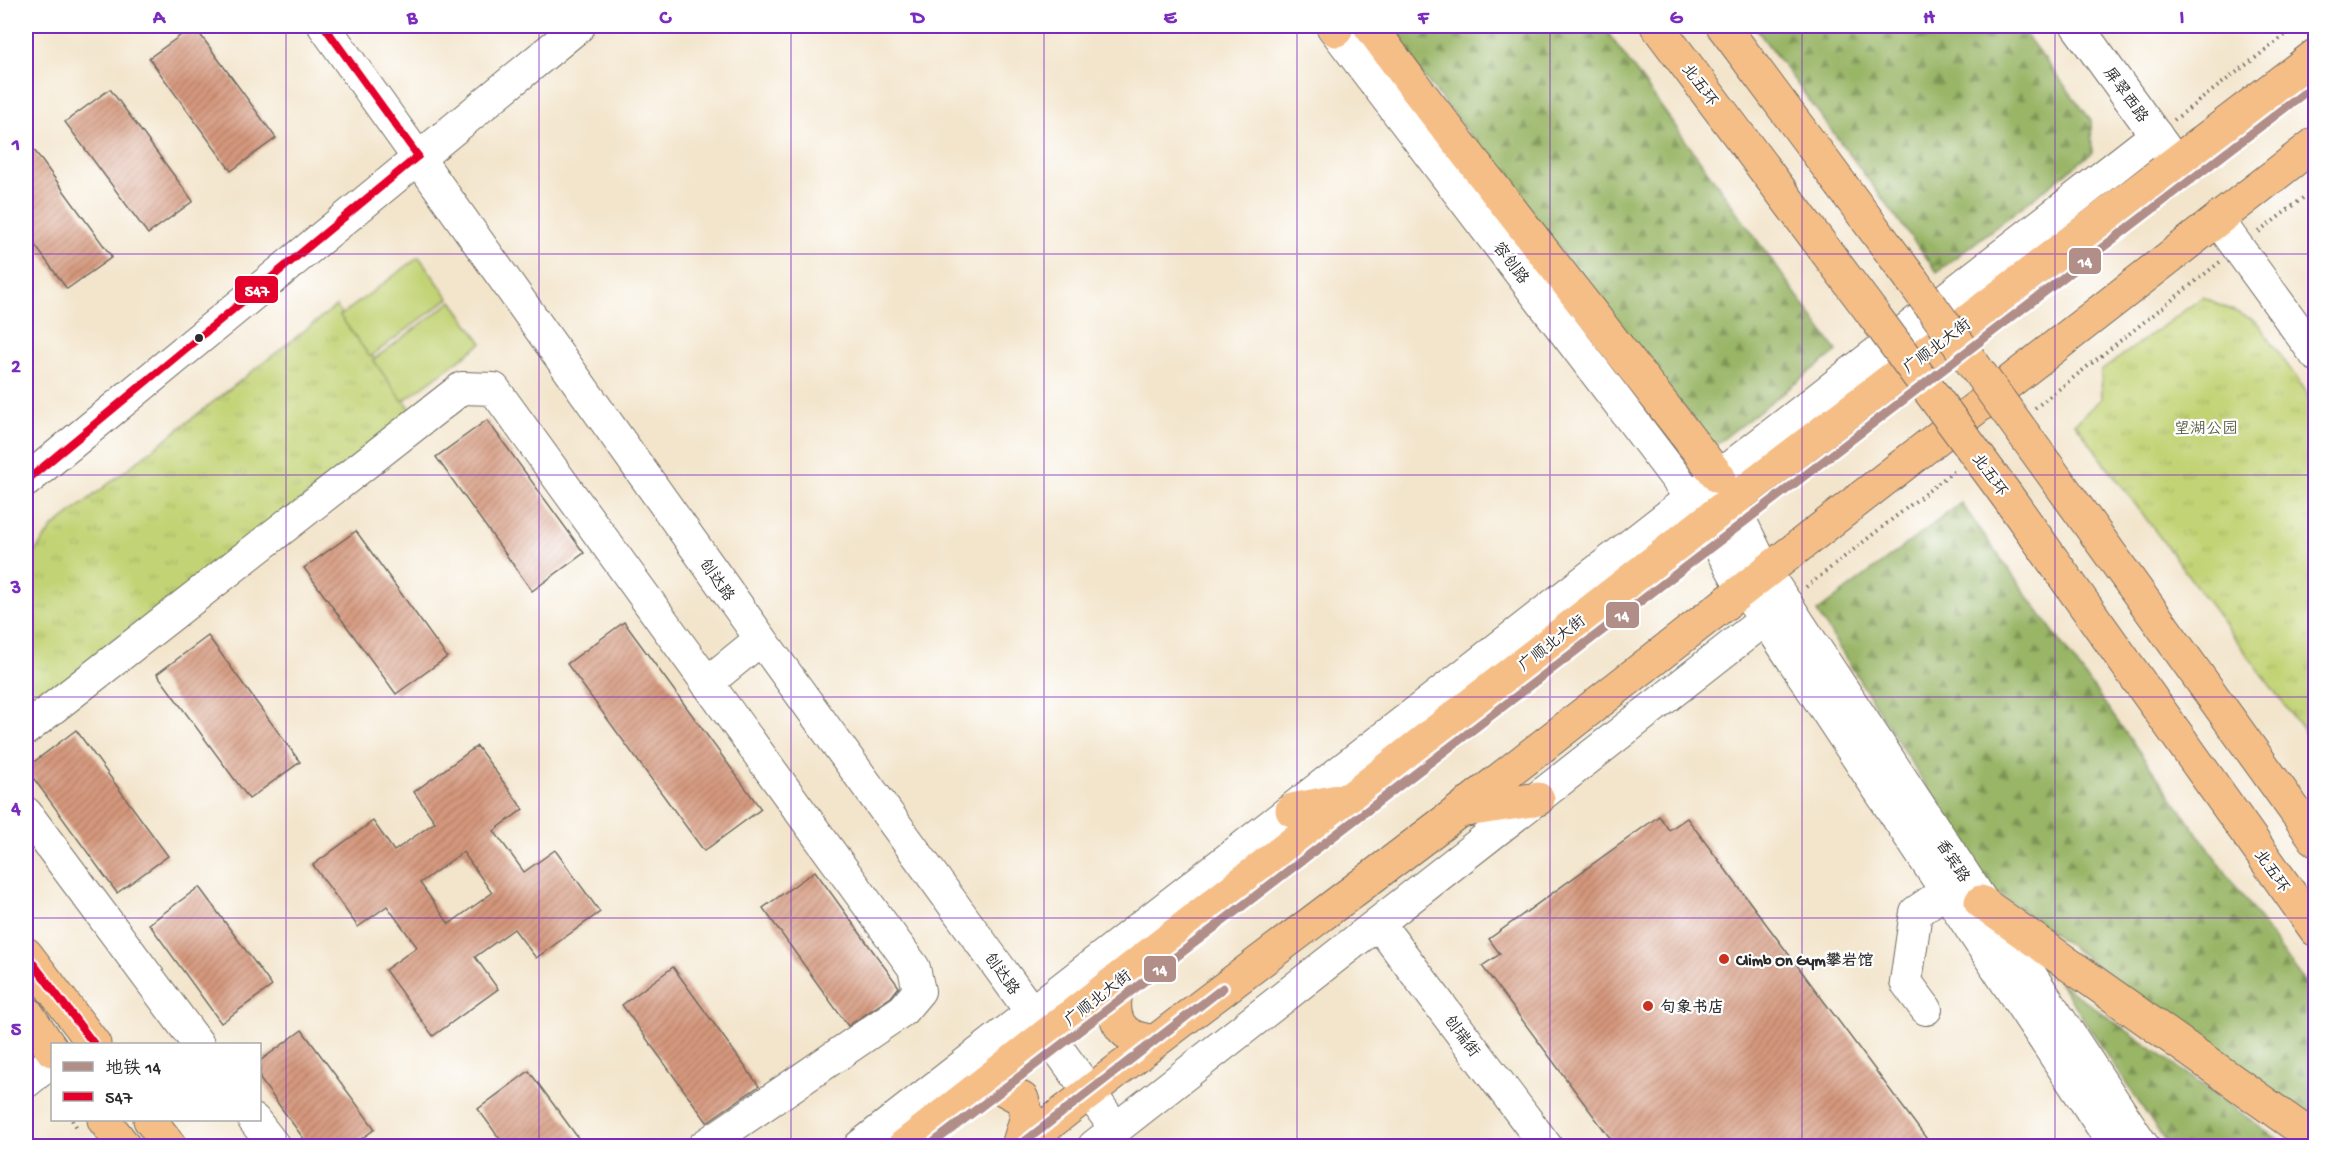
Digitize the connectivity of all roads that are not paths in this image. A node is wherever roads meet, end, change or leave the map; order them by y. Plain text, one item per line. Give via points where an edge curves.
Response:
1 (324, 26) edge
2 (579, 26) edge
3 (1370, 26) edge
4 (1657, 26) edge
5 (1724, 26) edge
6 (2077, 26) edge
7 (1334, 27) edge
8 (2316, 56) edge
9 (2156, 135) junction
10 (2316, 143) edge
11 (418, 156) junction
12 (2176, 162) junction
13 (2218, 220) junction
14 (2316, 355) edge
15 (26, 481) edge
16 (1712, 500) junction
17 (1755, 582) junction
18 (1776, 611) junction
19 (761, 639) junction
20 (707, 683) junction
21 (26, 729) edge
22 (1351, 798) junction
23 (1538, 799) junction
24 (1292, 810) junction
25 (1458, 811) junction
26 (26, 813) edge
27 (2316, 840) edge
28 (1945, 892) junction
29 (1981, 902) junction
30 (1379, 924) junction
31 (2316, 930) edge
32 (26, 954) edge
33 (1120, 979) junction
34 (1926, 1009) dead end
35 (26, 1012) edge
36 (1040, 1024) junction
37 (1154, 1041) junction
38 (93, 1043) edge
39 (197, 1043) edge
40 (51, 1049) edge
41 (51, 1062) edge
42 (26, 1082) edge
43 (978, 1091) junction
44 (1089, 1092) junction
45 (105, 1121) edge
46 (151, 1121) edge
47 (255, 1121) edge
48 (1105, 1138) edge
49 (2316, 1140) edge
50 (124, 1146) edge
51 (170, 1146) edge
52 (274, 1146) edge
53 (704, 1146) edge
54 (860, 1146) edge
55 (904, 1146) edge
56 (1020, 1146) edge
57 (1546, 1146) edge
58 (2115, 1146) edge
59 (2143, 1146) edge

1 - 11 street, 创达路
2 - 11 street
3 - 16 main road
4 - 31 main road, 北五环, bridge via 2007,496
5 - 27 main road, bridge
6 - 9 street, 屏翠西路
7 - 16 street, 容创路
8 - 12 main road, 广顺北大街
9 - 12 street, 屏翠西路
9 - 16 street
10 - 13 main road
11 - 15 street
11 - 19 street, 创达路
12 - 16 main road, 广顺北大街
13 - 14 street
13 - 17 main road
16 - 17 street, 容创路
16 - 22 main road, 广顺北大街
16 - 24 street
17 - 18 street, 香宾路
17 - 25 main road
18 - 23 street
18 - 28 street, 香宾路
18 - 29 street, 香宾路
19 - 20 street
19 - 36 street, 创达路
20 - 21 street via 494,389 462,388
20 - 53 street via 914,968 919,990 903,1010
22 - 24 main road
22 - 33 main road, 广顺北大街
23 - 25 main road
23 - 30 street
24 - 36 street
25 - 37 main road
26 - 39 street
28 - 29 street
28 - 34 street via 1916,912 1906,982
28 - 58 street, 香宾路
29 - 49 main road
29 - 59 street, 香宾路
30 - 48 street
30 - 57 street, 创瑞街
32 - 38 main road
33 - 36 main road, 广顺北大街
33 - 37 main road via 1114,996 1117,1021 1130,1036
35 - 40 main road
36 - 43 main road, 广顺北大街
36 - 44 street, 创达路
36 - 54 street
37 - 44 main road
41 - 42 street
43 - 55 main road, 广顺北大街
43 - 56 main road via 996,1085 1022,1099 1027,1116
44 - 48 street, 创达路
44 - 56 main road
45 - 50 main road
46 - 51 main road
47 - 52 street

